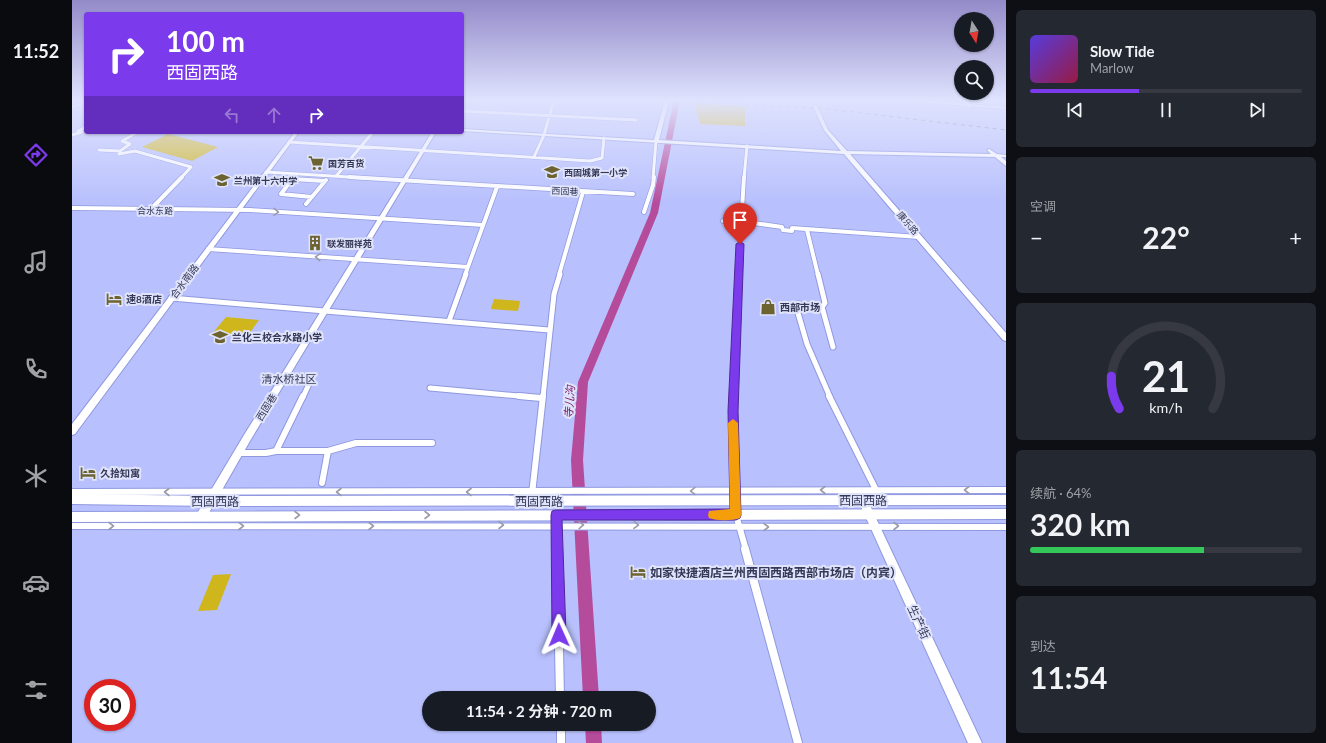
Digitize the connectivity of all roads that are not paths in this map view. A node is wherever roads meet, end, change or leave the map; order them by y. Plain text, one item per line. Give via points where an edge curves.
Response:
1 (133, 135) edge
2 (295, 135) edge
3 (371, 135) edge
4 (432, 135) edge
5 (539, 135) edge
6 (544, 135) junction
7 (660, 135) edge
8 (830, 135) edge
9 (604, 138) junction
10 (659, 141) junction
11 (289, 142) junction
12 (747, 146) junction
13 (361, 147) junction
14 (98, 150) dead end
15 (422, 150) junction
16 (988, 150) dead end
17 (844, 152) junction
18 (119, 154) dead end
19 (996, 156) junction
20 (1006, 156) edge
21 (534, 157) junction
22 (1006, 164) edge
23 (266, 172) junction
24 (330, 175) junction
25 (338, 175) junction
26 (325, 180) junction
27 (404, 180) junction
28 (497, 187) junction
29 (583, 192) junction
30 (633, 194) dead end
31 (312, 196) junction
32 (306, 204) dead end
33 (72, 208) edge
34 (150, 210) junction
35 (238, 210) junction
36 (644, 212) dead end
37 (381, 218) junction
38 (723, 221) dead end
39 (740, 221) junction
40 (483, 225) junction
41 (807, 230) junction
42 (919, 236) junction
43 (208, 249) junction
44 (356, 260) junction
45 (468, 267) junction
46 (171, 298) junction
47 (822, 307) junction
48 (325, 311) junction
49 (449, 321) junction
50 (549, 330) junction
51 (1006, 338) edge
52 (833, 347) dead end
53 (309, 384) dead end
54 (430, 388) dead end
55 (541, 398) junction
56 (72, 431) edge
57 (432, 443) dead end
58 (276, 451) junction
59 (328, 451) junction
60 (238, 453) junction
61 (322, 483) dead end
62 (1006, 490) edge
63 (72, 492) edge
64 (735, 495) junction
65 (879, 495) junction
66 (212, 496) junction
67 (531, 496) junction
68 (72, 499) edge
69 (863, 500) junction
70 (1006, 500) edge
71 (869, 514) junction
72 (1006, 514) edge
73 (202, 515) junction
74 (736, 515) junction
75 (72, 517) edge
76 (561, 520) junction
77 (597, 520) junction
78 (72, 526) edge
79 (875, 526) junction
80 (739, 527) junction
81 (1006, 527) edge
82 (560, 691) edge
83 (561, 731) edge
84 (561, 743) edge
85 (798, 743) edge
86 (975, 743) edge

1 - 14 street via 122,141 130,144 120,151
2 - 11 street, 合水南路
3 - 13 street
4 - 15 street, 西固巷
5 - 6 street
6 - 9 street
6 - 21 street
7 - 10 street
8 - 17 street, 康乐路
9 - 10 street
9 - 21 street via 602,158 590,161
10 - 12 street
10 - 36 street via 654,181
11 - 13 street
11 - 23 street, 合水南路
12 - 17 street
12 - 39 street
13 - 15 street
13 - 25 street
15 - 21 street
15 - 27 street, 西固巷
16 - 19 street
17 - 19 street
17 - 42 street, 康乐路
18 - 34 street via 135,151 190,167
19 - 20 street
19 - 22 street
23 - 24 street
23 - 35 street, 合水南路
24 - 25 street
24 - 26 street
25 - 27 street
26 - 31 street
26 - 31 street via 292,179 281,194
27 - 28 street, 西固巷
27 - 37 street, 西固巷
28 - 29 street, 西固巷
28 - 40 street
29 - 30 street, 西固巷
29 - 50 street via 554,294
31 - 32 street
33 - 34 street, 合水东路
34 - 35 street, 合水东路
35 -> 37 street, 合水东路
35 - 43 street, 合水南路
37 - 40 street
37 - 44 street, 西固巷
38 - 39 street
39 - 41 street via 782,227 783,230
39 - 64 street via 733,411
40 - 45 street
41 - 42 street
41 - 47 street via 825,303
42 - 51 street, 康乐路
44 -> 43 street
43 - 46 street, 合水南路
44 - 45 street
44 - 48 street, 西固巷
45 - 49 street
46 - 48 street
46 - 56 street, 合水南路
47 - 52 street
47 - 65 street via 801,304 796,306 807,344 823,384
48 - 49 street
48 - 60 street, 西固巷
49 - 50 street
50 - 55 street
53 - 58 street
54 - 55 street
55 - 67 street
57 - 59 street via 356,443
58 - 59 street
58 - 60 street
59 - 61 street
60 - 66 street, 西固巷
62 -> 65 street
66 -> 63 street
65 -> 64 street
64 -> 67 main road, 西固西路
64 - 69 main road, 西固西路
64 - 74 street
65 - 69 main road, 西固西路
65 - 70 main road, 西固西路
67 -> 66 main road, 西固西路
66 - 68 main road, 西固西路
66 - 73 street, 西固巷
69 - 71 street, 生产街
71 - 72 main road, 西固西路
71 - 74 main road, 西固西路
71 - 79 street, 生产街
73 - 75 main road, 西固西路
73 -> 76 main road, 西固西路
74 - 77 main road, 西固西路
74 - 80 street
76 -> 77 main road, 西固西路
78 -> 76 street
76 - 82 street
77 -> 80 street
80 -> 79 street
79 -> 81 street
79 - 86 street, 生产街
80 - 85 street
83 - 84 street

